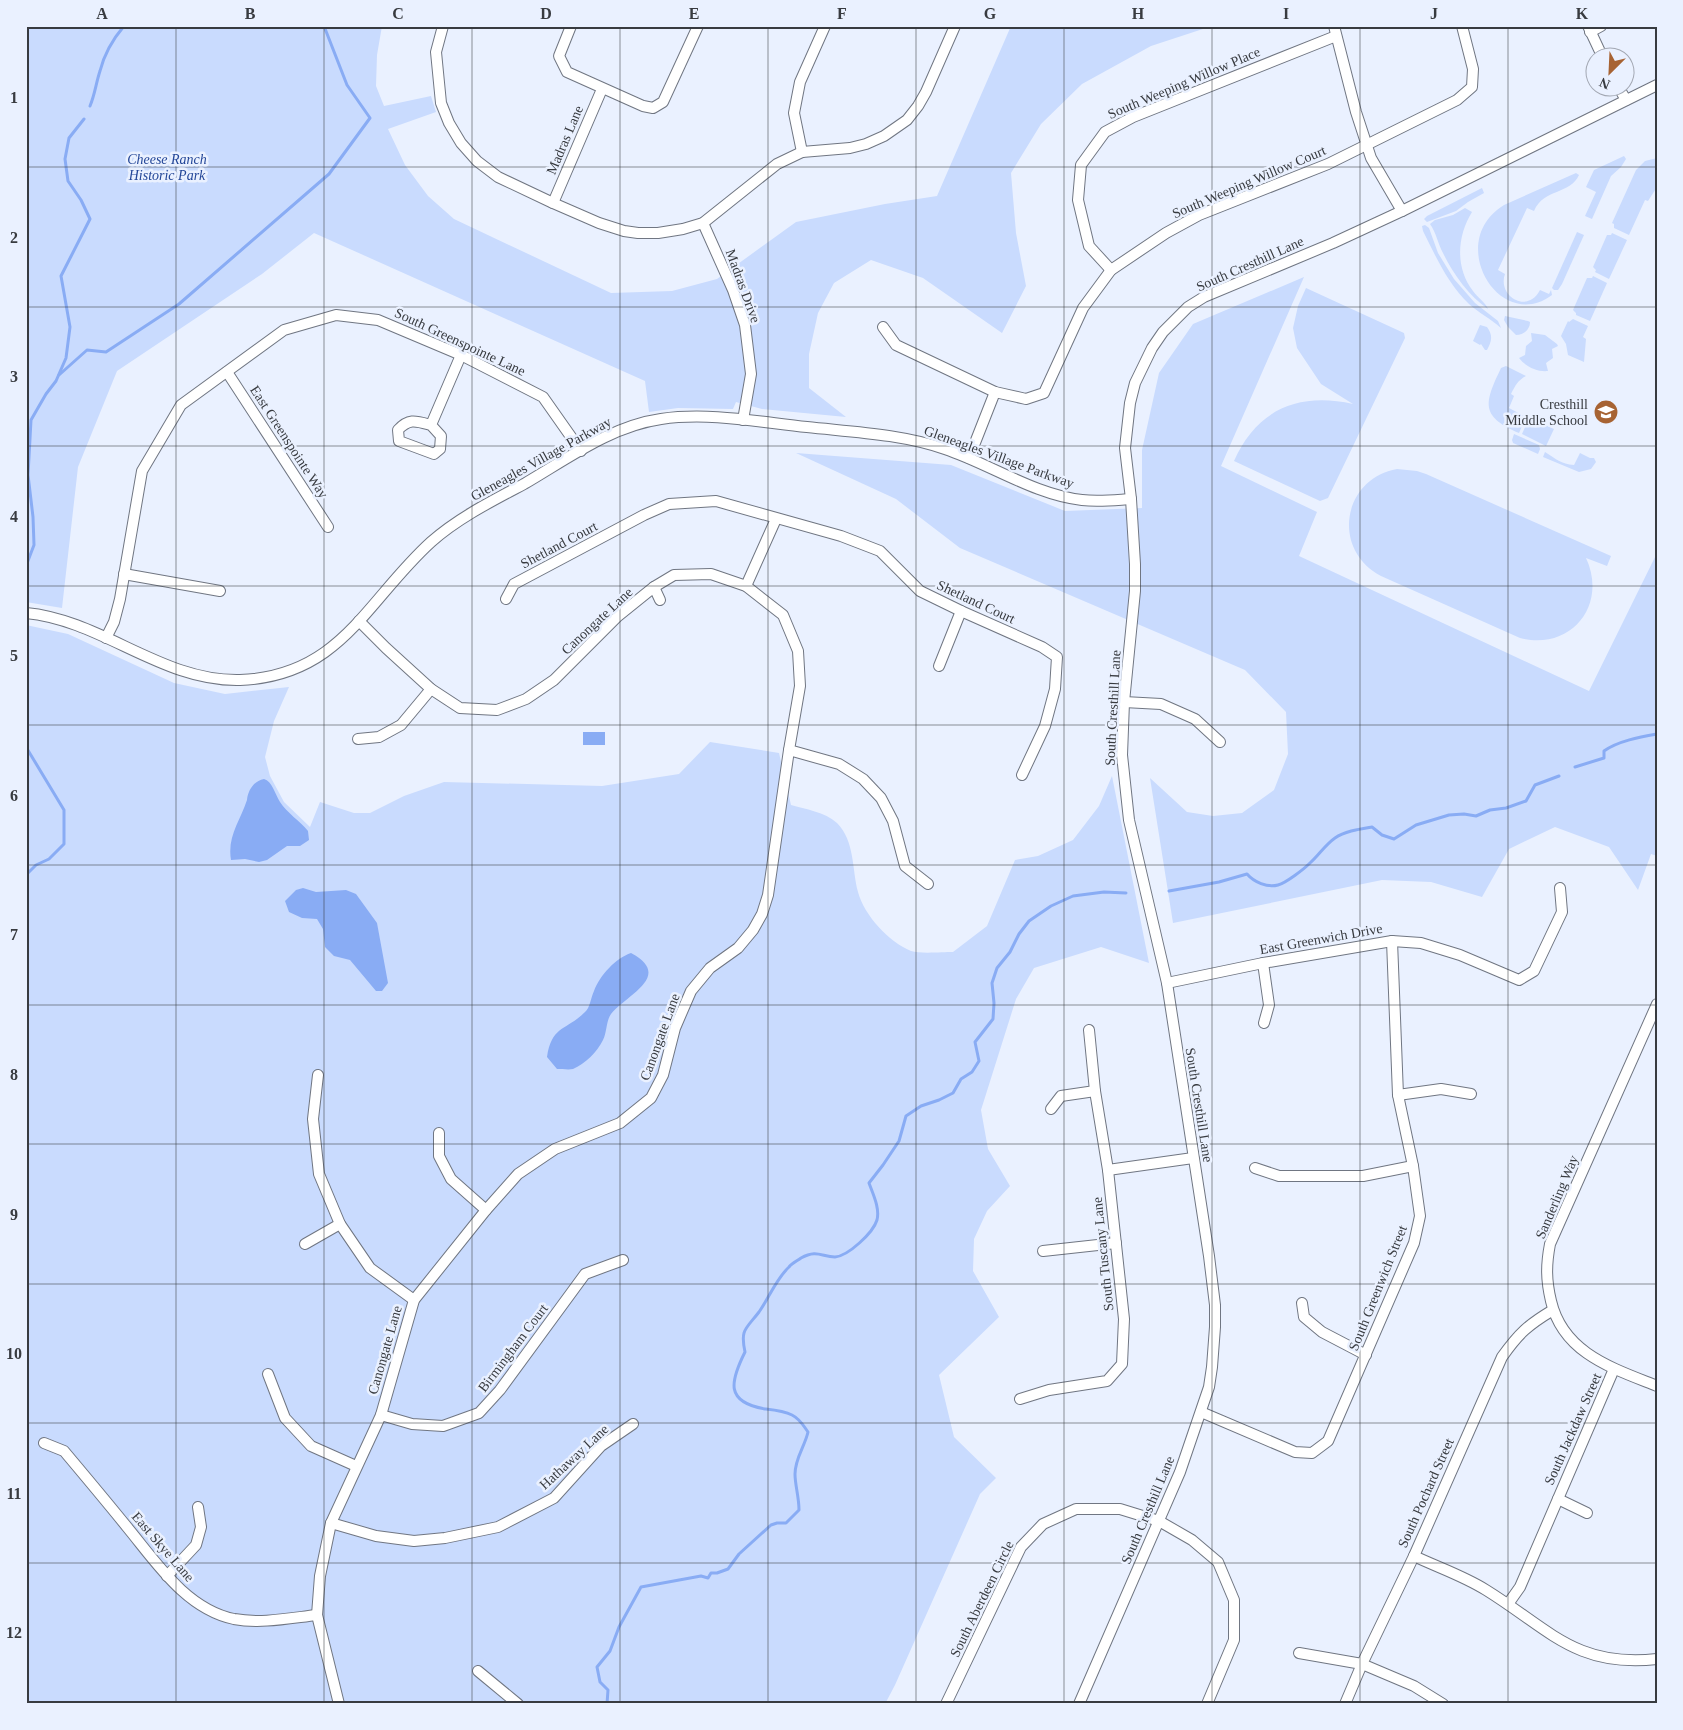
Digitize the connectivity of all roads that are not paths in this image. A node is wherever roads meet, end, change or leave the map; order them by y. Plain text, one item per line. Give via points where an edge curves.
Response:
1 (442, 26) edge
2 (571, 26) edge
3 (698, 26) edge
4 (824, 26) edge
5 (955, 26) edge
6 (1462, 26) edge
7 (1601, 26) edge
8 (1589, 29) edge
9 (1335, 31) edge
10 (1598, 48) edge
11 (1657, 85) edge
12 (602, 89) junction
13 (1626, 100) joint
14 (1367, 145) junction
15 (802, 152) junction
16 (553, 203) junction
17 (1402, 211) junction
18 (703, 223) junction
19 (1111, 270) junction
20 (883, 327) dead end
21 (461, 355) junction
22 (226, 372) junction
23 (995, 392) junction
24 (743, 420) junction
25 (431, 425) dead end
26 (581, 451) junction
27 (969, 458) junction
28 (1131, 499) junction
29 (776, 519) junction
30 (328, 527) dead end
31 (124, 574) junction
32 (746, 586) junction
33 (654, 587) junction
34 (220, 591) dead end
35 (506, 599) dead end
36 (660, 600) dead end
37 (961, 611) junction
38 (26, 613) edge
39 (359, 621) junction
40 (106, 638) junction
41 (939, 666) dead end
42 (431, 690) junction
43 (1124, 702) junction
44 (358, 739) dead end
45 (1220, 742) dead end
46 (789, 750) junction
47 (1022, 775) dead end
48 (928, 884) dead end
49 (1560, 888) dead end
50 (1392, 941) junction
51 (1263, 962) junction
52 (1167, 983) junction
53 (1657, 1004) edge
54 (1264, 1023) dead end
55 (1089, 1030) dead end
56 (318, 1075) dead end
57 (1095, 1091) junction
58 (1471, 1094) dead end
59 (1398, 1096) junction
60 (1050, 1109) dead end
61 (439, 1133) dead end
62 (1193, 1158) junction
63 (1413, 1166) junction
64 (1255, 1168) dead end
65 (1108, 1170) junction
66 (486, 1210) junction
67 (340, 1224) junction
68 (1116, 1243) junction
69 (305, 1244) dead end
70 (1043, 1251) dead end
71 (623, 1260) dead end
72 (414, 1300) junction
73 (1302, 1303) dead end
74 (1553, 1310) junction
75 (1366, 1355) junction
76 (1614, 1369) junction
77 (268, 1374) dead end
78 (1657, 1386) edge
79 (1020, 1399) dead end
80 (1201, 1412) junction
81 (381, 1415) junction
82 (632, 1424) dead end
83 (44, 1443) dead end
84 (356, 1466) junction
85 (1558, 1499) junction
86 (198, 1507) dead end
87 (1587, 1513) dead end
88 (1159, 1521) junction
89 (331, 1523) junction
90 (1414, 1556) junction
91 (167, 1576) junction
92 (1508, 1604) junction
93 (317, 1615) junction
94 (1299, 1653) dead end
95 (1657, 1659) edge
96 (1362, 1664) junction
97 (478, 1671) dead end
98 (339, 1704) edge
99 (518, 1704) edge
100 (946, 1704) edge
101 (1079, 1704) edge
102 (1207, 1704) edge
103 (1345, 1704) edge
104 (1443, 1704) edge

1 - 16 street via 436,52 441,104 461,143 498,177
2 - 12 street via 558,56 567,72
3 - 12 street via 663,102 653,108 643,106
4 - 15 street via 800,82 794,113
5 - 15 street via 926,92 907,120 866,144
6 - 14 street, South Weeping Willow Court via 1473,69 1472,87 1456,100
7 - 8 street
8 - 10 street
9 - 14 street
9 - 19 street, South Weeping Willow Place via 1105,132 1081,164 1078,200 1089,246
11 - 13 street, South Cresthill Lane
12 - 16 street, Madras Lane
13 - 17 street, South Cresthill Lane
14 - 17 street via 1371,158
14 - 19 street, South Weeping Willow Court via 1328,164 1199,215
15 - 18 street via 777,164
16 - 18 street via 599,223 638,233 658,233
17 - 28 street, South Cresthill Lane via 1204,297 1175,319 1152,348 1135,383 1130,403 1125,448
18 - 24 street, Madras Drive via 745,325 751,374
19 - 23 street, South Weeping Willow Court via 1083,308 1044,394 1026,399
20 - 23 street, South Weeping Willow Court via 896,344
21 - 22 street, South Greenspointe Lane via 378,320 336,316 284,330
21 - 25 street
21 - 26 street, South Greenspointe Lane via 543,397
22 - 30 street, East Greenspointe Way
22 - 31 street, South Greenspointe Lane via 181,405 142,472
23 - 27 street
24 - 26 street, Gleneagles Village Parkway via 683,417 643,422 606,436
24 - 27 street, Gleneagles Village Parkway via 922,442
26 - 39 street, Gleneagles Village Parkway via 450,527 414,558
27 - 28 street, Gleneagles Village Parkway via 1063,497 1100,502
28 - 43 street, South Cresthill Lane via 1135,591
29 - 32 street
29 - 35 street, Shetland Court via 716,501 669,504 514,584
29 - 37 street, Shetland Court via 841,536 880,551 920,590
31 - 34 street
31 - 40 street, South Greenspointe Lane via 114,622
32 - 33 street, Canongate Lane via 711,574 674,575
32 - 46 street, Canongate Lane via 783,615 798,650 800,686
33 - 36 street
33 - 42 street, Canongate Lane via 618,616 554,680 526,699 497,710 460,708
37 - 41 street
37 - 47 street, Shetland Court via 1042,647 1057,657 1055,689 1045,726
38 - 40 street, Gleneagles Village Parkway via 59,618
39 - 40 street, Gleneagles Village Parkway via 337,644 304,665 284,673 241,680 222,680 176,670
39 - 42 street, Canongate Lane
42 - 44 street via 401,725 379,737
43 - 45 street via 1161,704 1195,719
43 - 52 street, South Cresthill Lane via 1122,755 1126,797
46 - 48 street via 839,764 863,779 881,798 893,822 905,866
46 - 66 street, Canongate Lane via 768,895 762,914 738,948 710,968 690,991 675,1028 663,1075 651,1098 620,1123 554,1150 518,1174
49 - 50 street, East Greenwich Drive via 1562,912 1534,971 1519,980 1460,955 1421,943
50 - 51 street, East Greenwich Drive
50 - 59 street, South Greenwich Street
51 - 52 street, East Greenwich Drive
51 - 54 street via 1269,1005
52 - 62 street, South Cresthill Lane
53 - 74 street, Sanderling Way via 1550,1244 1547,1281
55 - 57 street, South Tuscany Lane
56 - 67 street via 313,1119 320,1174
57 - 60 street via 1061,1096
57 - 65 street, South Tuscany Lane
58 - 59 street via 1441,1089
59 - 63 street, South Greenwich Street
61 - 66 street via 439,1156 451,1179
62 - 65 street
62 - 80 street, South Cresthill Lane via 1209,1256 1216,1327 1209,1386
63 - 64 street via 1364,1176 1278,1176
63 - 75 street, South Greenwich Street via 1420,1216 1414,1243
65 - 68 street, South Tuscany Lane
66 - 72 street, Canongate Lane
67 - 69 street
67 - 72 street via 370,1268
68 - 70 street
68 - 79 street, South Tuscany Lane via 1124,1318 1122,1364 1107,1381 1049,1390
71 - 81 street, Birmingham Court via 585,1274 500,1390 479,1413 443,1426 412,1424
72 - 81 street, Canongate Lane
73 - 75 street via 1304,1317 1322,1332
74 - 76 street, Sanderling Way via 1571,1340
74 - 90 street, South Pochard Street via 1529,1325 1513,1340 1502,1357
75 - 80 street, South Greenwich Street via 1328,1441 1312,1453 1295,1452
76 - 78 street, Sanderling Way
76 - 85 street, South Jackdaw Street
77 - 84 street via 285,1418 311,1446
80 - 88 street, South Cresthill Lane
81 - 84 street, Canongate Lane
82 - 89 street, Hathaway Lane via 601,1446 554,1498 498,1527 414,1541 376,1536
83 - 91 street, East Skye Lane via 64,1451
84 - 89 street, Canongate Lane
85 - 87 street, South Jackdaw Street
85 - 92 street, South Jackdaw Street via 1520,1587
86 - 91 street via 201,1527 196,1545
88 - 100 street, South Aberdeen Circle via 1120,1509 1076,1509 1043,1524 1021,1547
88 - 101 street, South Cresthill Lane
88 - 102 street, South Aberdeen Circle via 1192,1540 1218,1562 1234,1600 1234,1640
89 - 93 street, Canongate Lane via 320,1576
90 - 92 street
90 - 96 street, South Pochard Street
91 - 93 street, East Skye Lane via 207,1610 234,1619 262,1621
92 - 95 street via 1579,1651 1622,1661
93 - 98 street, Canongate Lane
94 - 96 street
96 - 103 street, South Pochard Street
96 - 104 street via 1414,1686
97 - 99 street

